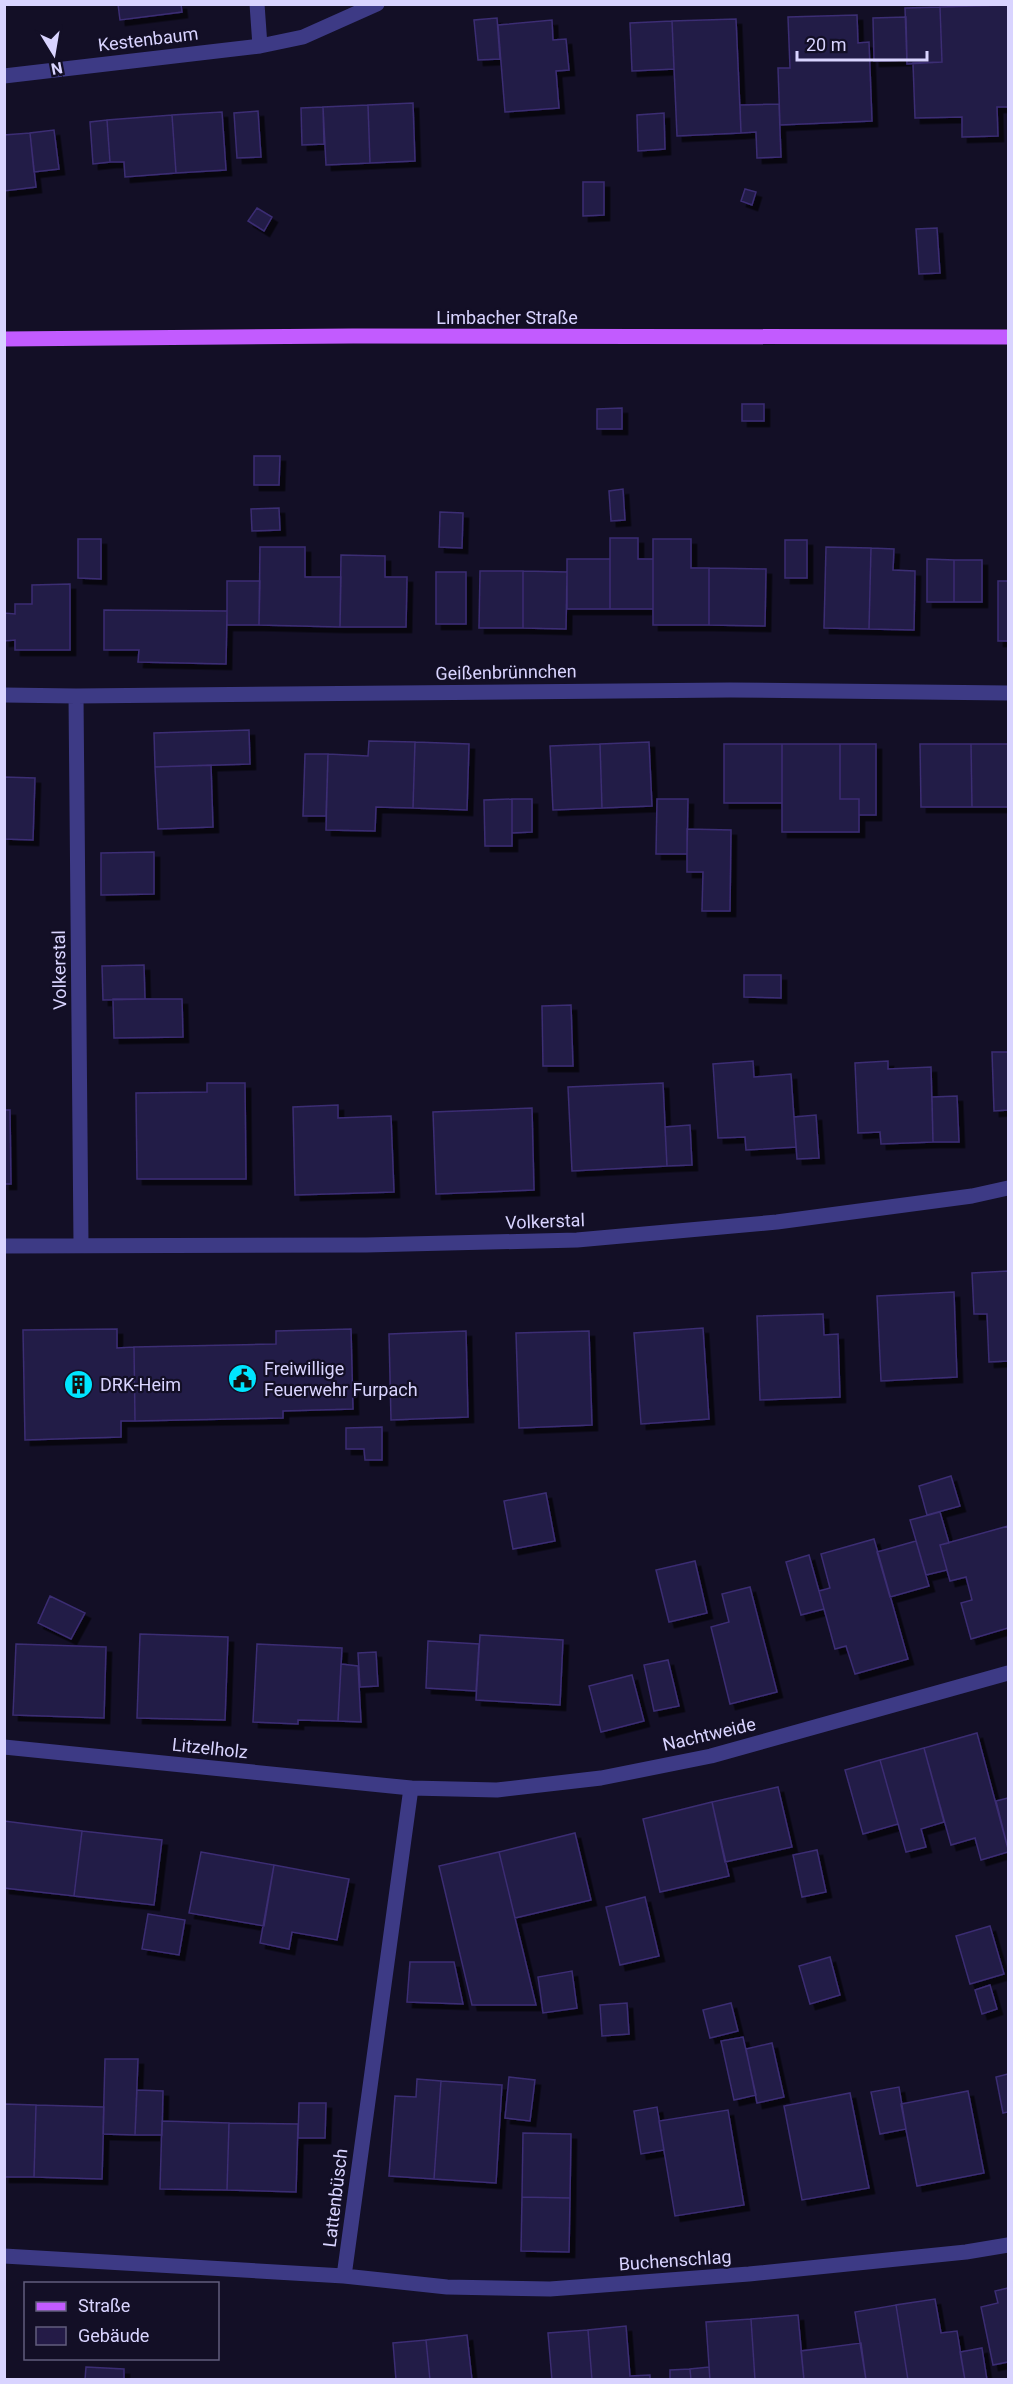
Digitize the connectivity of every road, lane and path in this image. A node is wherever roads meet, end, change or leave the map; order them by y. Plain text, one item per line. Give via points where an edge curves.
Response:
1 (257, 4) edge
2 (377, 4) edge
3 (260, 46) junction
4 (4, 76) edge
5 (1008, 337) edge
6 (4, 339) edge
7 (1008, 693) edge
8 (4, 694) edge
9 (76, 696) junction
10 (1008, 1188) edge
11 (81, 1244) junction
12 (4, 1245) edge
13 (1008, 1673) edge
14 (4, 1747) edge
15 (411, 1788) junction
16 (1008, 2245) edge
17 (4, 2256) edge
18 (344, 2276) junction

1 - 3 street
2 - 3 street, Kestenbaum via 303,37
3 - 4 street, Kestenbaum
5 - 6 main road, Limbacher Straße
7 - 9 street, Geißenbrünnchen via 718,690
8 - 9 street, Geißenbrünnchen
9 - 11 street, Volkerstal
10 - 11 street, Volkerstal via 777,1222 577,1240 366,1245
11 - 12 street, Volkerstal
13 - 15 street, Nachtweide via 711,1756 612,1776 497,1790
14 - 15 street, Litzelholz
15 - 18 street, Lattenbüsch
16 - 18 street, Buchenschlag via 761,2273 550,2289 447,2287
17 - 18 street

